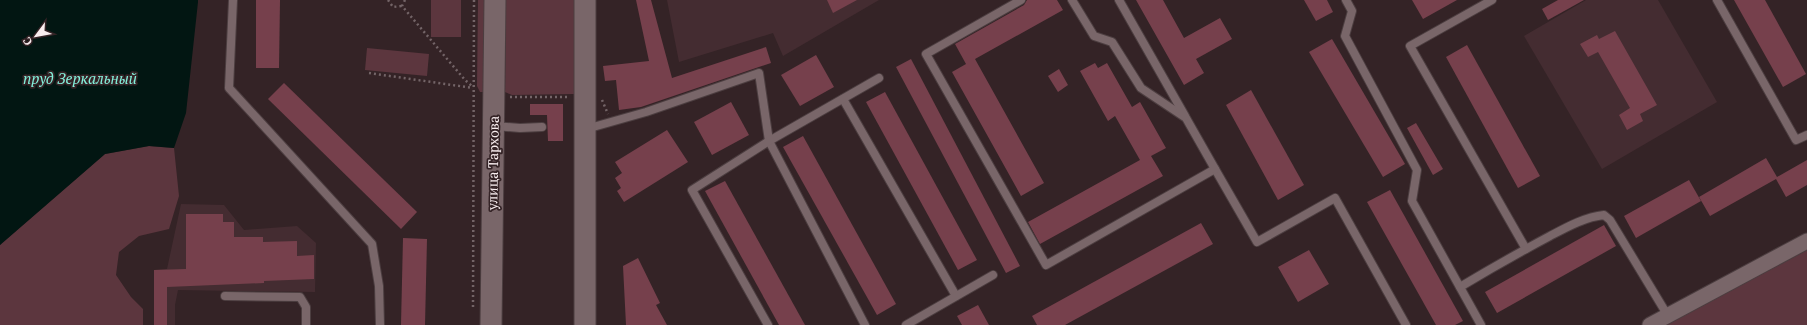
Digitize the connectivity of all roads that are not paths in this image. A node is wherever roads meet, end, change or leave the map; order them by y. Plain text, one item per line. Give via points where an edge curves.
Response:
1 (233, 0) edge
2 (495, 0) edge
3 (585, 0) edge
4 (1021, 0) edge
5 (1072, 0) edge
6 (1119, 0) edge
7 (1346, 0) edge
8 (1492, 0) edge
9 (1717, 0) edge
10 (879, 78) dead end
11 (843, 99) junction
12 (1186, 118) junction
13 (494, 126) junction
14 (542, 127) dead end
15 (584, 130) junction
16 (1807, 135) edge
17 (769, 141) junction
18 (1215, 169) junction
19 (1807, 241) edge
20 (1526, 249) junction
21 (993, 275) dead end
22 (1460, 287) junction
23 (225, 296) dead end
24 (956, 296) junction
25 (1668, 316) junction
26 (306, 325) edge
27 (380, 325) edge
28 (491, 325) edge
29 (586, 325) edge
30 (768, 325) edge
31 (865, 325) edge
32 (906, 325) edge
33 (1406, 325) edge
34 (1481, 325) edge
35 (1650, 325) edge

1 - 27 lane via 229,88 372,244 379,286
2 - 13 main road, улица Тархова
3 - 15 main road
4 - 18 lane via 926,54 1046,265
5 - 12 lane via 1094,36 1112,42 1141,88
6 - 12 lane
7 - 22 lane via 1352,11 1345,36 1417,170 1412,201
8 - 20 lane via 1410,46
9 - 16 lane via 1796,140
10 - 11 lane
11 - 17 lane
11 - 24 lane
12 - 18 lane
13 - 14 lane
13 - 28 main road, улица Тархова
15 - 17 lane via 759,73
15 - 29 main road
17 - 30 lane via 692,190
17 - 31 lane
18 - 33 lane via 1257,242 1335,198
19 - 25 street
20 - 22 lane
20 - 25 lane via 1592,216 1604,215 1610,220
21 - 24 lane
22 - 34 lane
23 - 26 lane via 300,297 306,307
24 - 32 lane
25 - 35 street

